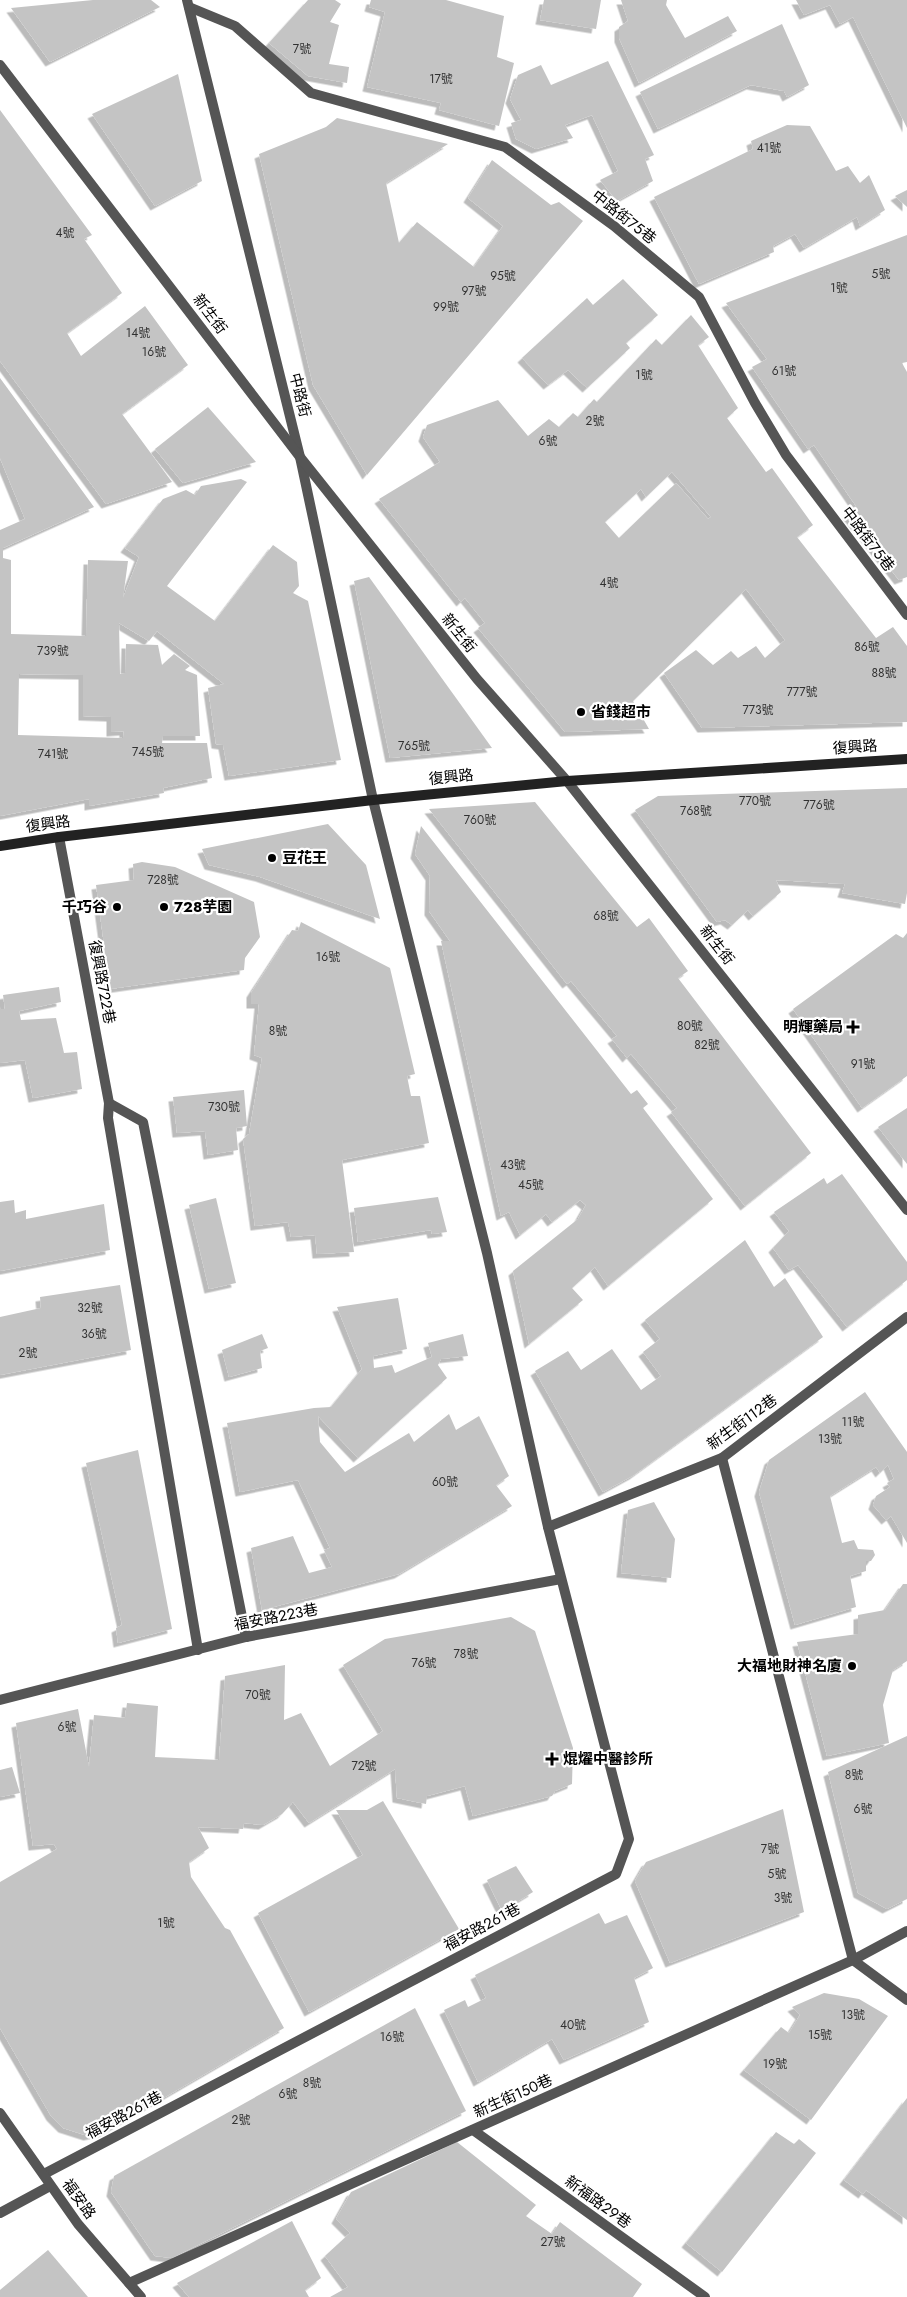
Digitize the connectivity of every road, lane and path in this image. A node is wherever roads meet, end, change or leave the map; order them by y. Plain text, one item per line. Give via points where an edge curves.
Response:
1 (188, 4) edge
2 (0, 65) edge
3 (300, 456) junction
4 (907, 615) edge
5 (907, 759) edge
6 (567, 781) junction
7 (373, 800) junction
8 (59, 837) junction
9 (0, 846) edge
10 (109, 1102) junction
11 (907, 1210) edge
12 (907, 1317) edge
13 (722, 1458) junction
14 (548, 1527) junction
15 (561, 1580) junction
16 (246, 1637) junction
17 (198, 1650) junction
18 (0, 1700) edge
19 (907, 1930) edge
20 (853, 1960) junction
21 (907, 2000) edge
22 (0, 2114) edge
23 (473, 2130) junction
24 (44, 2174) junction
25 (50, 2186) junction
26 (0, 2213) edge
27 (129, 2283) junction
28 (141, 2297) edge
29 (705, 2297) edge

1 - 3 street, 中路街
1 - 4 street, 中路街75巷 via 235,26 311,93 505,147 614,226 699,297 786,455
2 - 3 street, 新生街
3 - 6 street, 新生街 via 477,679
3 - 7 street, 中路街
5 - 6 street, 復興路
6 - 7 street, 復興路
6 - 11 street, 新生街
7 - 8 street, 復興路
7 - 14 street, 中路街 via 487,1253
8 - 9 street, 復興路
8 - 10 street, 復興路722巷
10 - 16 street via 143,1122
10 - 17 street, 復興路722巷 via 108,1118
12 - 13 street, 新生街112巷
13 - 14 street, 新生街112巷
13 - 20 street
14 - 15 street, 福安路261巷
15 - 16 street, 福安路223巷
15 - 24 street, 福安路261巷 via 629,1839 616,1874
16 - 17 street, 福安路223巷
17 - 18 street, 福安路223巷
19 - 20 street, 新生街150巷
20 - 21 street
20 - 23 street, 新生街150巷
22 - 24 street, 福安路
23 - 27 street, 新生街150巷
23 - 29 street, 新福路29巷
24 - 25 street, 福安路
25 - 26 street
25 - 27 street, 福安路
27 - 28 street, 福安路

